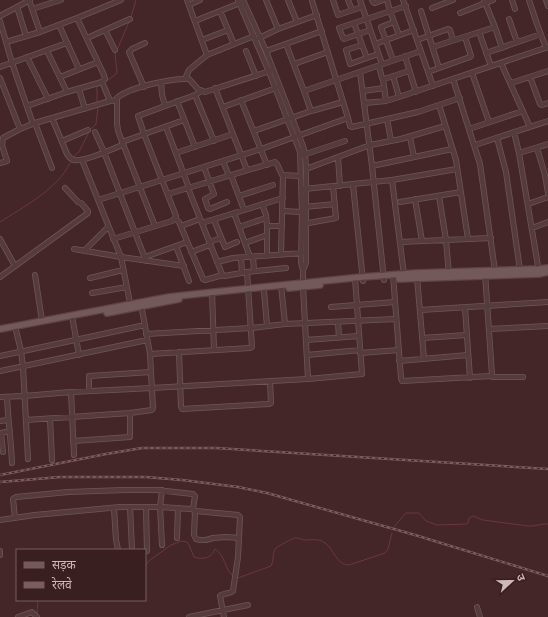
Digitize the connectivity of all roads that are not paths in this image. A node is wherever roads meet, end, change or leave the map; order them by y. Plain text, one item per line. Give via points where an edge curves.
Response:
1 (29, 0) edge
2 (59, 0) edge
3 (121, 0) edge
4 (200, 0) edge
5 (267, 0) edge
6 (288, 0) edge
7 (333, 0) edge
8 (348, 0) edge
9 (360, 0) edge
10 (372, 0) edge
11 (383, 0) edge
12 (387, 0) edge
13 (453, 0) edge
14 (493, 0) edge
15 (512, 0) edge
16 (529, 0) edge
17 (546, 0) edge
18 (240, 1) edge
19 (312, 1) dead end
20 (188, 2) edge
21 (405, 2) edge
22 (485, 2) edge
23 (548, 6) edge
24 (17, 7) junction
25 (362, 7) junction
26 (432, 8) dead end
27 (32, 9) junction
28 (515, 9) dead end
29 (352, 10) junction
30 (220, 11) junction
31 (390, 11) junction
32 (421, 11) dead end
33 (460, 13) dead end
34 (317, 15) junction
35 (0, 16) edge
36 (77, 18) junction
37 (509, 18) dead end
38 (130, 19) dead end
39 (366, 19) junction
40 (0, 21) edge
41 (195, 21) junction
42 (297, 22) junction
43 (394, 22) junction
44 (354, 23) junction
45 (60, 25) junction
46 (495, 27) junction
47 (278, 29) junction
48 (105, 30) junction
49 (228, 30) junction
50 (370, 30) junction
51 (414, 30) junction
52 (322, 31) junction
53 (40, 32) junction
54 (479, 32) junction
55 (358, 34) junction
56 (541, 34) junction
57 (399, 35) junction
58 (26, 36) junction
59 (429, 36) junction
60 (256, 37) junction
61 (465, 37) junction
62 (87, 38) junction
63 (202, 40) junction
64 (386, 40) junction
65 (417, 40) junction
66 (453, 40) junction
67 (6, 42) junction
68 (517, 42) junction
69 (67, 43) junction
70 (145, 43) dead end
71 (234, 44) junction
72 (286, 44) junction
73 (362, 44) junction
74 (374, 44) junction
75 (547, 47) edge
76 (433, 48) junction
77 (502, 48) junction
78 (115, 50) dead end
79 (47, 51) junction
80 (246, 51) dead end
81 (421, 51) junction
82 (266, 52) junction
83 (328, 52) junction
84 (486, 53) junction
85 (378, 54) junction
86 (207, 55) junction
87 (405, 56) junction
88 (28, 57) junction
89 (367, 58) junction
90 (393, 60) junction
91 (98, 62) junction
92 (12, 63) junction
93 (501, 63) junction
94 (294, 64) junction
95 (380, 65) junction
96 (491, 66) junction
97 (0, 67) edge
98 (439, 68) junction
99 (79, 69) junction
100 (271, 71) junction
101 (409, 71) junction
102 (548, 71) edge
103 (360, 72) junction
104 (428, 72) junction
105 (472, 73) junction
106 (256, 76) junction
107 (393, 76) junction
108 (60, 77) junction
109 (530, 77) junction
110 (0, 78) edge
111 (185, 79) junction
112 (336, 79) junction
113 (383, 79) junction
114 (453, 79) junction
115 (102, 82) junction
116 (161, 82) junction
117 (511, 83) junction
118 (433, 86) junction
119 (144, 87) junction
120 (216, 88) junction
121 (276, 88) junction
122 (384, 88) junction
123 (79, 89) junction
124 (202, 91) junction
125 (304, 91) junction
126 (67, 92) junction
127 (363, 92) junction
128 (416, 92) junction
129 (195, 94) junction
130 (399, 97) junction
131 (460, 98) junction
132 (48, 99) junction
133 (117, 100) junction
134 (241, 100) junction
135 (110, 101) junction
136 (177, 101) junction
137 (386, 101) junction
138 (343, 102) junction
139 (365, 103) junction
140 (548, 103) edge
141 (166, 105) junction
142 (439, 105) junction
143 (27, 106) junction
144 (223, 107) junction
145 (85, 109) junction
146 (310, 111) junction
147 (523, 111) junction
148 (52, 118) junction
149 (290, 118) junction
150 (348, 118) junction
151 (387, 119) junction
152 (184, 120) junction
153 (548, 121) edge
154 (489, 122) junction
155 (367, 123) junction
156 (34, 124) junction
157 (445, 126) junction
158 (166, 127) junction
159 (530, 127) junction
160 (469, 129) junction
161 (20, 130) junction
162 (88, 130) dead end
163 (254, 131) junction
164 (95, 132) dead end
165 (514, 132) junction
166 (144, 134) junction
167 (234, 134) junction
168 (297, 137) junction
169 (410, 137) junction
170 (497, 138) junction
171 (214, 140) junction
172 (344, 140) dead end
173 (1, 141) edge
174 (62, 141) junction
175 (391, 141) junction
176 (122, 143) junction
177 (548, 144) edge
178 (370, 145) junction
179 (474, 145) junction
180 (195, 146) junction
181 (537, 148) junction
182 (261, 149) junction
183 (452, 149) junction
184 (104, 152) junction
185 (176, 153) junction
186 (519, 153) junction
187 (241, 155) junction
188 (303, 155) junction
189 (338, 157) junction
190 (414, 157) junction
191 (82, 160) junction
192 (223, 161) junction
193 (0, 163) edge
194 (267, 165) junction
195 (372, 166) junction
196 (204, 167) junction
197 (52, 168) dead end
198 (306, 169) junction
199 (457, 169) junction
200 (248, 170) junction
201 (184, 174) junction
202 (230, 175) junction
203 (283, 175) junction
204 (301, 176) junction
205 (547, 178) edge
206 (162, 180) junction
207 (392, 180) junction
208 (209, 182) junction
209 (374, 182) junction
210 (273, 185) dead end
211 (353, 185) junction
212 (333, 186) junction
213 (340, 186) junction
214 (139, 187) junction
215 (64, 188) dead end
216 (189, 188) junction
217 (304, 190) junction
218 (461, 192) junction
219 (548, 193) edge
220 (120, 194) junction
221 (168, 194) junction
222 (239, 196) junction
223 (439, 196) junction
224 (548, 197) edge
225 (283, 198) junction
226 (416, 199) junction
227 (98, 200) junction
228 (227, 202) dead end
229 (400, 202) dead end
230 (262, 204) junction
231 (335, 204) junction
232 (528, 204) junction
233 (303, 209) junction
234 (244, 210) junction
235 (282, 212) junction
236 (234, 213) junction
237 (175, 218) junction
238 (266, 218) junction
239 (214, 220) junction
240 (201, 221) junction
241 (548, 222) edge
242 (304, 224) junction
243 (155, 226) junction
244 (181, 226) junction
245 (267, 226) junction
246 (282, 226) junction
247 (108, 227) junction
248 (239, 228) junction
249 (532, 228) junction
250 (136, 232) junction
251 (267, 235) junction
252 (221, 238) junction
253 (491, 238) junction
254 (0, 239) edge
255 (113, 239) junction
256 (468, 239) junction
257 (446, 240) junction
258 (422, 241) junction
259 (187, 242) junction
260 (237, 242) dead end
261 (245, 242) junction
262 (400, 242) junction
263 (210, 244) junction
264 (176, 246) junction
265 (74, 249) dead end
266 (84, 251) junction
267 (191, 252) junction
268 (304, 253) junction
269 (281, 254) junction
270 (267, 256) junction
271 (121, 257) junction
272 (252, 257) junction
273 (241, 258) junction
274 (145, 259) junction
275 (217, 262) junction
276 (15, 266) junction
277 (184, 266) junction
278 (286, 268) dead end
279 (548, 268) edge
280 (124, 270) junction
281 (520, 270) junction
282 (254, 271) junction
283 (495, 271) junction
284 (539, 272) junction
285 (548, 272) edge
286 (244, 273) junction
287 (404, 274) junction
288 (485, 274) junction
289 (35, 275) dead end
290 (223, 275) junction
291 (448, 275) junction
292 (417, 276) junction
293 (0, 277) edge
294 (393, 277) junction
295 (90, 278) dead end
296 (384, 278) junction
297 (362, 279) junction
298 (189, 280) dead end
299 (355, 280) junction
300 (303, 285) junction
301 (127, 287) junction
302 (281, 287) junction
303 (247, 290) junction
304 (264, 291) junction
305 (92, 293) dead end
306 (212, 294) junction
307 (395, 302) junction
308 (548, 302) edge
309 (141, 304) junction
310 (357, 305) junction
311 (130, 306) junction
312 (487, 306) junction
313 (331, 307) dead end
314 (465, 308) junction
315 (420, 310) junction
316 (72, 317) junction
317 (396, 319) junction
318 (42, 321) junction
319 (358, 321) junction
320 (338, 322) junction
321 (284, 324) junction
322 (305, 324) junction
323 (145, 325) junction
324 (267, 326) junction
325 (548, 326) edge
326 (16, 328) junction
327 (251, 328) junction
328 (0, 329) edge
329 (489, 329) junction
330 (213, 330) junction
331 (0, 333) edge
332 (146, 334) junction
333 (359, 336) junction
334 (467, 336) junction
335 (339, 338) junction
336 (422, 338) junction
337 (77, 340) junction
338 (147, 340) junction
339 (306, 340) junction
340 (214, 350) junction
341 (399, 350) junction
342 (360, 351) junction
343 (21, 352) junction
344 (179, 352) junction
345 (150, 354) junction
346 (79, 355) junction
347 (307, 355) junction
348 (468, 355) junction
349 (0, 356) edge
350 (424, 358) junction
351 (400, 361) junction
352 (23, 367) junction
353 (0, 371) edge
354 (151, 372) junction
355 (491, 376) junction
356 (523, 377) dead end
357 (470, 378) junction
358 (308, 379) junction
359 (270, 381) junction
360 (181, 386) junction
361 (152, 388) junction
362 (89, 391) junction
363 (71, 392) junction
364 (24, 396) junction
365 (0, 397) edge
366 (7, 397) junction
367 (130, 413) junction
368 (72, 418) junction
369 (50, 419) junction
370 (8, 420) junction
371 (26, 420) junction
372 (0, 421) edge
373 (10, 431) junction
374 (73, 441) junction
375 (3, 452) dead end
376 (74, 455) dead end
377 (28, 459) dead end
378 (52, 460) dead end
379 (12, 463) dead end
380 (162, 490) junction
381 (130, 507) junction
382 (146, 507) junction
383 (160, 507) junction
384 (114, 508) junction
385 (178, 508) junction
386 (194, 510) junction
387 (16, 518) junction
388 (0, 520) edge
389 (177, 538) dead end
390 (239, 538) junction
391 (162, 545) dead end
392 (118, 549) edge
393 (132, 549) edge
394 (0, 551) edge
395 (147, 551) dead end
396 (0, 555) edge
397 (248, 605) dead end
398 (477, 607) dead end
399 (223, 610) junction
400 (36, 616) edge
401 (18, 617) edge
402 (190, 617) edge
403 (224, 617) edge
404 (480, 617) edge

1 - 24 street
1 - 27 street
2 - 27 street
3 - 36 street
4 - 20 street
5 - 47 street
6 - 42 street
7 - 29 street via 338,15
8 - 29 street
9 - 25 street
10 - 11 street via 375,3
12 - 31 street
13 - 26 street
14 - 22 street
15 - 28 street
16 - 56 street
17 - 23 street
18 - 30 street
18 - 60 street
19 - 34 street
20 - 41 street
21 - 31 street
21 - 51 street
22 - 33 street
22 - 46 street
24 - 35 street
24 - 58 street
25 - 29 street
25 - 39 street
27 - 53 street
30 - 41 street
30 - 49 street
31 - 39 street
31 - 43 street
32 - 59 street
34 - 42 street
34 - 52 street
36 - 45 street
36 - 62 street
37 - 68 street
38 - 48 street
39 - 44 street
39 - 50 street
40 - 67 street
41 - 63 street
42 - 47 street
43 - 57 street
43 - 64 street via 381,27
44 - 55 street
44 - 55 street via 339,28 343,39
45 - 53 street
45 - 69 street
46 - 54 street
46 - 77 street
47 - 60 street
48 - 62 street
48 - 78 street
49 - 63 street
49 - 71 street
50 - 55 street
50 - 74 street
51 - 57 street
51 - 65 street
52 - 72 street
52 - 83 street
53 - 58 street
54 - 61 street
54 - 84 street
55 - 73 street
56 - 68 street
56 - 75 street
57 - 64 street
58 - 67 street
59 - 65 street
59 - 66 street via 448,29
59 - 76 street
60 - 71 street
60 - 82 street
60 - 100 street
61 - 66 street
61 - 98 street via 471,56
62 - 91 street
63 - 86 street
64 - 74 street
64 - 90 street
65 - 81 street
66 - 76 street
67 - 92 street
68 - 77 street
69 - 79 street
69 - 99 street
70 - 119 street via 129,52
71 - 86 street
72 - 82 street
72 - 94 street
73 - 89 street
73 - 89 street via 346,50 350,63
74 - 85 street
75 - 93 street
76 - 98 street
77 - 84 street
79 - 88 street
79 - 108 street
80 - 106 street
81 - 87 street
81 - 104 street
82 - 100 street
83 - 94 street
83 - 112 street
84 - 96 street
85 - 89 street
85 - 95 street
86 - 111 street via 187,72
87 - 90 street
87 - 101 street
88 - 92 street
88 - 132 street
90 - 95 street
91 - 99 street
91 - 115 street via 105,78
92 - 97 street
92 - 143 street
93 - 96 street
93 - 117 street
94 - 125 street
95 - 103 street
95 - 113 street
96 - 105 street
98 - 104 street
99 - 108 street
100 - 106 street
100 - 121 street
100 - 149 street
101 - 107 street
101 - 128 street
102 - 109 street
103 - 112 street
103 - 127 street
104 - 118 street
105 - 114 street
105 - 154 street
106 - 120 street
107 - 113 street
107 - 130 street
108 - 126 street
109 - 117 street
109 - 140 street via 540,104
110 - 161 street
111 - 116 street
111 - 124 street via 189,79
112 - 125 street
112 - 138 street
113 - 122 street
114 - 118 street
114 - 131 street
115 - 123 street
115 - 135 street
116 - 119 street
116 - 141 street
117 - 147 street
118 - 128 street
119 - 133 street via 123,94
120 - 124 street
120 - 144 street
121 - 134 street
121 - 149 street
122 - 127 street
122 - 137 street
123 - 126 street
123 - 145 street
124 - 129 street
125 - 146 street
126 - 132 street
127 - 139 street
128 - 130 street
129 - 136 street
129 - 171 street
130 - 137 street
131 - 142 street
131 - 160 street
132 - 143 street
133 - 135 street
133 - 176 street via 116,123
134 - 144 street
134 - 163 street
135 - 145 street
136 - 141 street
136 - 152 street
137 - 139 street
138 - 146 street
138 - 150 street
139 - 155 street
141 - 166 street via 138,116
142 - 151 street
142 - 157 street
143 - 156 street
144 - 167 street
145 - 148 street
146 - 149 street
147 - 154 street
147 - 159 street
148 - 156 street
148 - 174 street
149 - 163 street
149 - 168 street
150 - 155 street via 352,127
150 - 168 street
151 - 155 street
151 - 175 street
152 - 158 street
152 - 180 street
153 - 159 street
154 - 160 street
155 - 178 street
156 - 161 street
156 - 197 street
157 - 169 street
157 - 183 street
158 - 166 street
158 - 185 street
159 - 165 street
160 - 179 street
161 - 173 street
162 - 174 street
163 - 182 street
164 - 184 street
165 - 170 street
165 - 186 street
166 - 176 street
166 - 206 street
167 - 171 street
167 - 187 street
168 - 182 street
168 - 188 street
169 - 175 street
169 - 190 street
170 - 179 street
170 - 281 street via 506,172
171 - 180 street
172 - 188 street
173 - 193 street via 7,160
174 - 191 street via 71,159
175 - 178 street
176 - 184 street
176 - 214 street
177 - 181 street
178 - 189 street
178 - 195 street
179 - 253 street via 480,164
180 - 185 street
181 - 186 street
181 - 205 street
182 - 187 street
182 - 194 street
183 - 190 street
183 - 199 street
184 - 191 street
184 - 220 street
185 - 201 street
186 - 232 street
187 - 192 street
187 - 200 street
188 - 198 street
188 - 204 street
189 - 198 street
189 - 213 street
190 - 195 street
191 - 227 street
192 - 196 street
192 - 202 street
194 - 200 street
194 - 203 street via 276,162
195 - 209 street
196 - 201 street
196 - 208 street
198 - 217 street
199 - 207 street
199 - 218 street
200 - 202 street
201 - 206 street
201 - 216 street
202 - 208 street
202 - 222 street
203 - 204 street
203 - 225 street
204 - 217 street
205 - 219 street
206 - 214 street
206 - 221 street
207 - 209 street
207 - 262 street
208 - 216 street
208 - 228 street via 214,195 205,199 208,208
209 - 211 street
209 - 296 street
210 - 222 street
211 - 213 street
211 - 297 street
212 - 213 street
212 - 217 street
212 - 231 street
214 - 220 street
214 - 243 street
215 - 276 street via 88,213
216 - 221 street
216 - 240 street
217 - 233 street
218 - 223 street
218 - 256 street
220 - 227 street
220 - 250 street
221 - 237 street
222 - 234 street
223 - 226 street
223 - 257 street
224 - 232 street
225 - 230 street
225 - 235 street
226 - 229 street
226 - 258 street
227 - 247 street
230 - 234 street
230 - 238 street
231 - 233 street
231 - 242 street via 336,218
232 - 249 street
233 - 235 street
233 - 242 street
234 - 236 street
235 - 246 street
236 - 239 street
236 - 248 street
237 - 243 street
237 - 244 street
238 - 245 street
238 - 248 street
239 - 240 street
239 - 252 street
240 - 244 street
240 - 263 street
241 - 249 street
242 - 268 street
243 - 250 street
244 - 259 street
245 - 246 street
245 - 251 street
246 - 269 street
247 - 255 street
247 - 266 street
248 - 261 street
249 - 284 street
250 - 255 street
250 - 274 street
251 - 261 street
251 - 270 street
252 - 260 street via 225,247
252 - 263 street
253 - 256 street
253 - 283 street
254 - 276 street
255 - 271 street
256 - 257 street
257 - 258 street
257 - 291 street
258 - 262 street
259 - 264 street
259 - 267 street
261 - 272 street
262 - 287 street
263 - 267 street
263 - 275 street
264 - 274 street
264 - 277 street
265 - 266 street
266 - 271 street
267 - 290 street via 204,280
268 - 269 street
268 - 300 street via 301,263
269 - 270 street
270 - 272 street
271 - 274 street
271 - 280 street
272 - 273 street
272 - 282 street
273 - 275 street
273 - 286 street
274 - 277 street
275 - 290 street
276 - 293 street
277 - 298 street
278 - 282 street
279 - 284 main road
280 - 295 street
280 - 301 street
281 - 283 main road
281 - 284 main road
282 - 286 street
283 - 288 main road
284 - 285 main road
284 - 288 main road
286 - 290 street
286 - 303 street
287 - 292 main road
287 - 294 main road
288 - 291 main road
288 - 312 street
289 - 318 street
291 - 292 main road
292 - 294 main road
292 - 315 street
294 - 296 main road
294 - 307 street
296 - 297 main road
297 - 299 main road
299 - 300 main road
299 - 310 street
300 - 302 main road
300 - 322 street
301 - 305 street
301 - 311 street
302 - 303 main road
302 - 304 main road
302 - 321 street
303 - 304 main road
303 - 306 main road
303 - 327 street
304 - 324 street
306 - 309 main road via 169,297
306 - 330 street
307 - 310 street
307 - 317 street
308 - 312 street
309 - 311 main road
309 - 323 street
310 - 313 street
310 - 319 street
311 - 316 main road
312 - 314 street
312 - 329 street
314 - 315 street
314 - 334 street
315 - 336 street
316 - 318 main road
316 - 326 main road
316 - 337 street
317 - 319 street
317 - 341 street
318 - 326 main road
319 - 320 street
319 - 333 street
320 - 322 street
320 - 335 street
321 - 322 street
321 - 324 street
322 - 339 street
323 - 332 street
323 - 337 street
324 - 327 street
325 - 329 street
326 - 328 main road
326 - 331 main road
326 - 343 street
327 - 330 street
327 - 340 street via 252,347
329 - 355 street
330 - 332 street
330 - 340 street
332 - 338 street
333 - 335 street
333 - 342 street
334 - 336 street
334 - 348 street
335 - 339 street
336 - 350 street
337 - 343 street
337 - 346 street
338 - 345 street
338 - 346 street
339 - 347 street
340 - 344 street
341 - 342 street
341 - 351 street
342 - 347 street
342 - 358 street via 362,374
343 - 349 street
343 - 352 street
344 - 345 street
344 - 360 street
345 - 354 street
346 - 352 street
347 - 358 street
348 - 350 street
348 - 357 street
350 - 351 street
351 - 357 street via 402,381
352 - 353 street
352 - 364 street
354 - 361 street
354 - 362 street via 90,376
355 - 356 street
355 - 357 street
358 - 359 street
359 - 360 street
359 - 360 street via 269,404 182,409
360 - 361 street
361 - 362 street
361 - 367 street via 152,410
362 - 363 street
363 - 364 street
363 - 368 street
364 - 366 street
364 - 371 street
365 - 366 street
366 - 370 street
367 - 368 street
367 - 374 street via 130,437
368 - 369 street
368 - 374 street
369 - 371 street
369 - 378 street
370 - 372 street
370 - 373 street
371 - 377 street
373 - 375 street via 1,433
373 - 379 street
374 - 376 street
380 - 383 street
380 - 386 street via 194,494
380 - 387 street via 18,496 13,499
381 - 382 street
381 - 384 street
381 - 393 street
382 - 383 street
382 - 395 street
383 - 385 street
383 - 391 street
384 - 387 street
384 - 392 street
385 - 386 street
385 - 389 street
386 - 390 street via 238,515
386 - 390 street via 196,539
387 - 388 street
390 - 399 street via 233,592 221,596
394 - 396 street
397 - 399 street
398 - 404 street
399 - 402 street
399 - 403 street
400 - 401 street via 30,612

